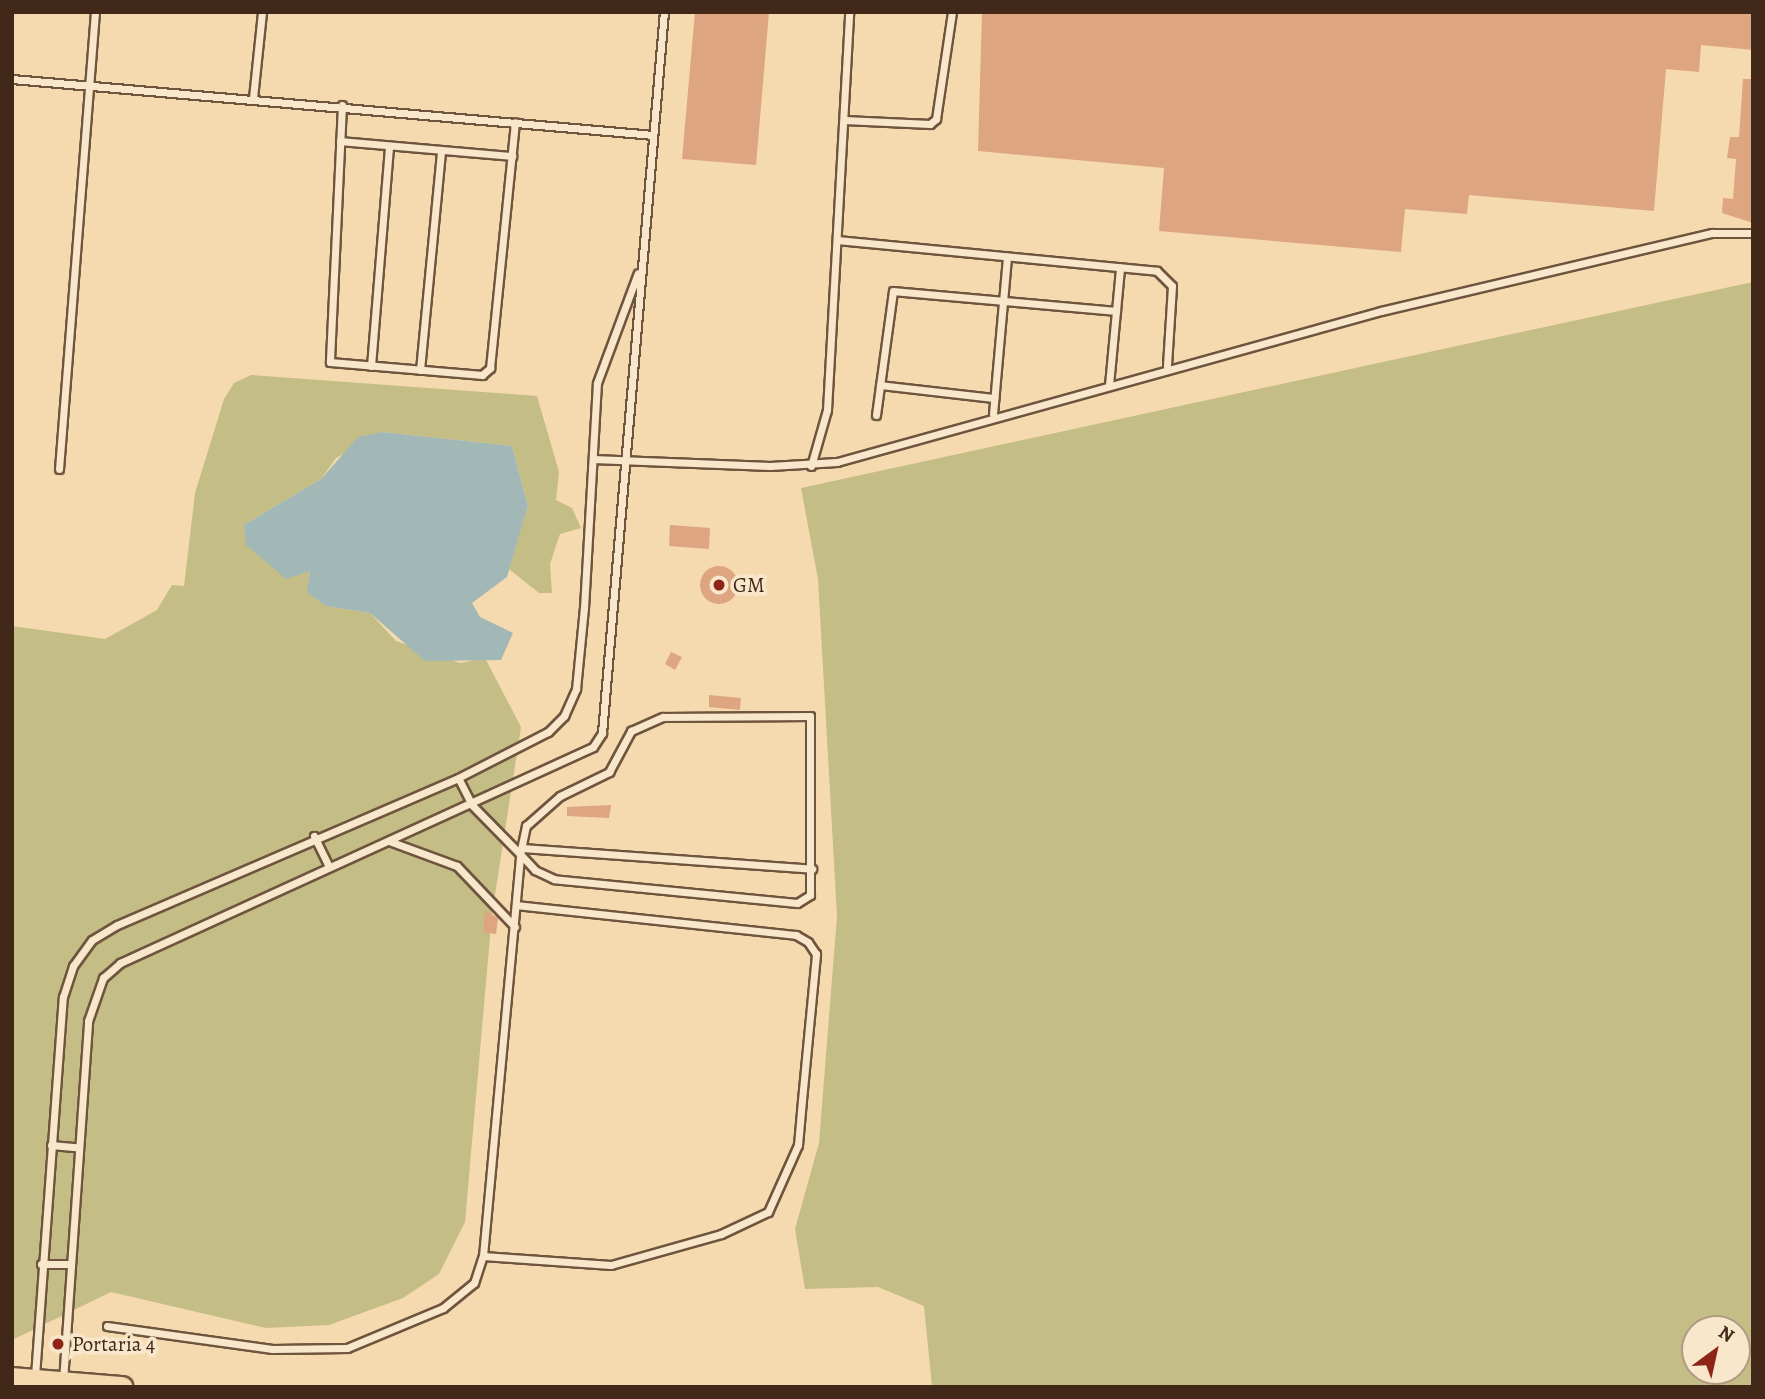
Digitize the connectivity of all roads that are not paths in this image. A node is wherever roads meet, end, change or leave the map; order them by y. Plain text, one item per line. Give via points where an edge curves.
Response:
1 (95, 12) edge
2 (262, 12) edge
3 (664, 12) edge
4 (849, 12) edge
5 (952, 12) edge
6 (12, 79) edge
7 (90, 85) junction
8 (253, 98) junction
9 (342, 105) junction
10 (844, 120) junction
11 (515, 122) junction
12 (653, 135) junction
13 (340, 141) junction
14 (389, 146) junction
15 (441, 150) junction
16 (512, 156) junction
17 (1753, 233) edge
18 (837, 240) junction
19 (1007, 257) junction
20 (642, 262) junction
21 (1120, 268) junction
22 (1003, 299) junction
23 (1116, 311) junction
24 (371, 366) junction
25 (1167, 366) junction
26 (420, 370) junction
27 (880, 385) junction
28 (1109, 385) junction
29 (994, 398) junction
30 (993, 414) junction
31 (876, 415) dead end
32 (593, 459) junction
33 (629, 461) junction
34 (811, 466) junction
35 (59, 469) dead end
36 (457, 778) junction
37 (472, 805) junction
38 (314, 836) junction
39 (389, 841) junction
40 (521, 851) junction
41 (329, 867) junction
42 (812, 869) junction
43 (517, 905) junction
44 (515, 927) junction
45 (51, 1145) junction
46 (76, 1147) junction
47 (483, 1256) junction
48 (41, 1264) junction
49 (68, 1264) junction
50 (107, 1326) dead end
51 (12, 1378) edge
52 (34, 1380) junction
53 (62, 1382) junction
54 (122, 1387) edge

1 - 7 lane
2 - 8 lane
3 - 12 lane
4 - 10 lane
5 - 10 lane via 936,119 930,124
6 - 7 lane
7 - 8 lane
7 - 35 lane
8 - 9 lane
9 - 11 lane
9 - 13 lane
10 - 18 lane
11 - 12 lane
11 - 16 lane
12 - 20 lane
13 - 14 lane
13 - 24 lane via 326,357
14 - 15 lane
14 - 24 lane
15 - 16 lane
15 - 26 lane
16 - 26 lane via 490,368 482,375
17 - 25 lane via 1712,233
18 - 19 lane
18 - 34 lane via 827,410
19 - 21 lane
19 - 22 lane
20 - 32 lane via 597,383
20 - 33 lane
21 - 23 lane
21 - 25 lane via 1157,271 1172,286
22 - 23 lane
22 - 27 lane via 893,291
22 - 29 lane
23 - 28 lane
24 - 26 lane
25 - 28 lane
27 - 29 lane
27 - 31 lane
28 - 30 lane
29 - 30 lane
30 - 34 lane
32 - 33 lane
32 - 36 lane via 576,689 564,716 548,732
33 - 34 lane
33 - 37 lane via 602,733 593,747
36 - 37 lane
36 - 38 lane
37 - 39 lane
37 - 40 lane
38 - 41 lane
38 - 45 lane via 92,940 73,965 63,998
39 - 41 lane
39 - 44 lane via 457,866
40 - 42 lane
40 - 42 lane via 554,879 797,903 810,895
40 - 42 lane via 526,826 560,796 618,762 631,731 663,717 806,713
40 - 43 lane
41 - 46 lane via 120,963 103,978 88,1021
43 - 44 lane
43 - 47 lane via 796,935 808,942 816,954 798,1145 768,1212 685,1246 611,1265
44 - 47 lane
45 - 46 lane
45 - 48 lane
46 - 49 lane
47 - 50 lane via 474,1283 459,1298 347,1348 272,1349
48 - 49 lane
48 - 52 lane
49 - 53 lane
51 - 52 main road
52 - 53 main road
53 - 54 main road

